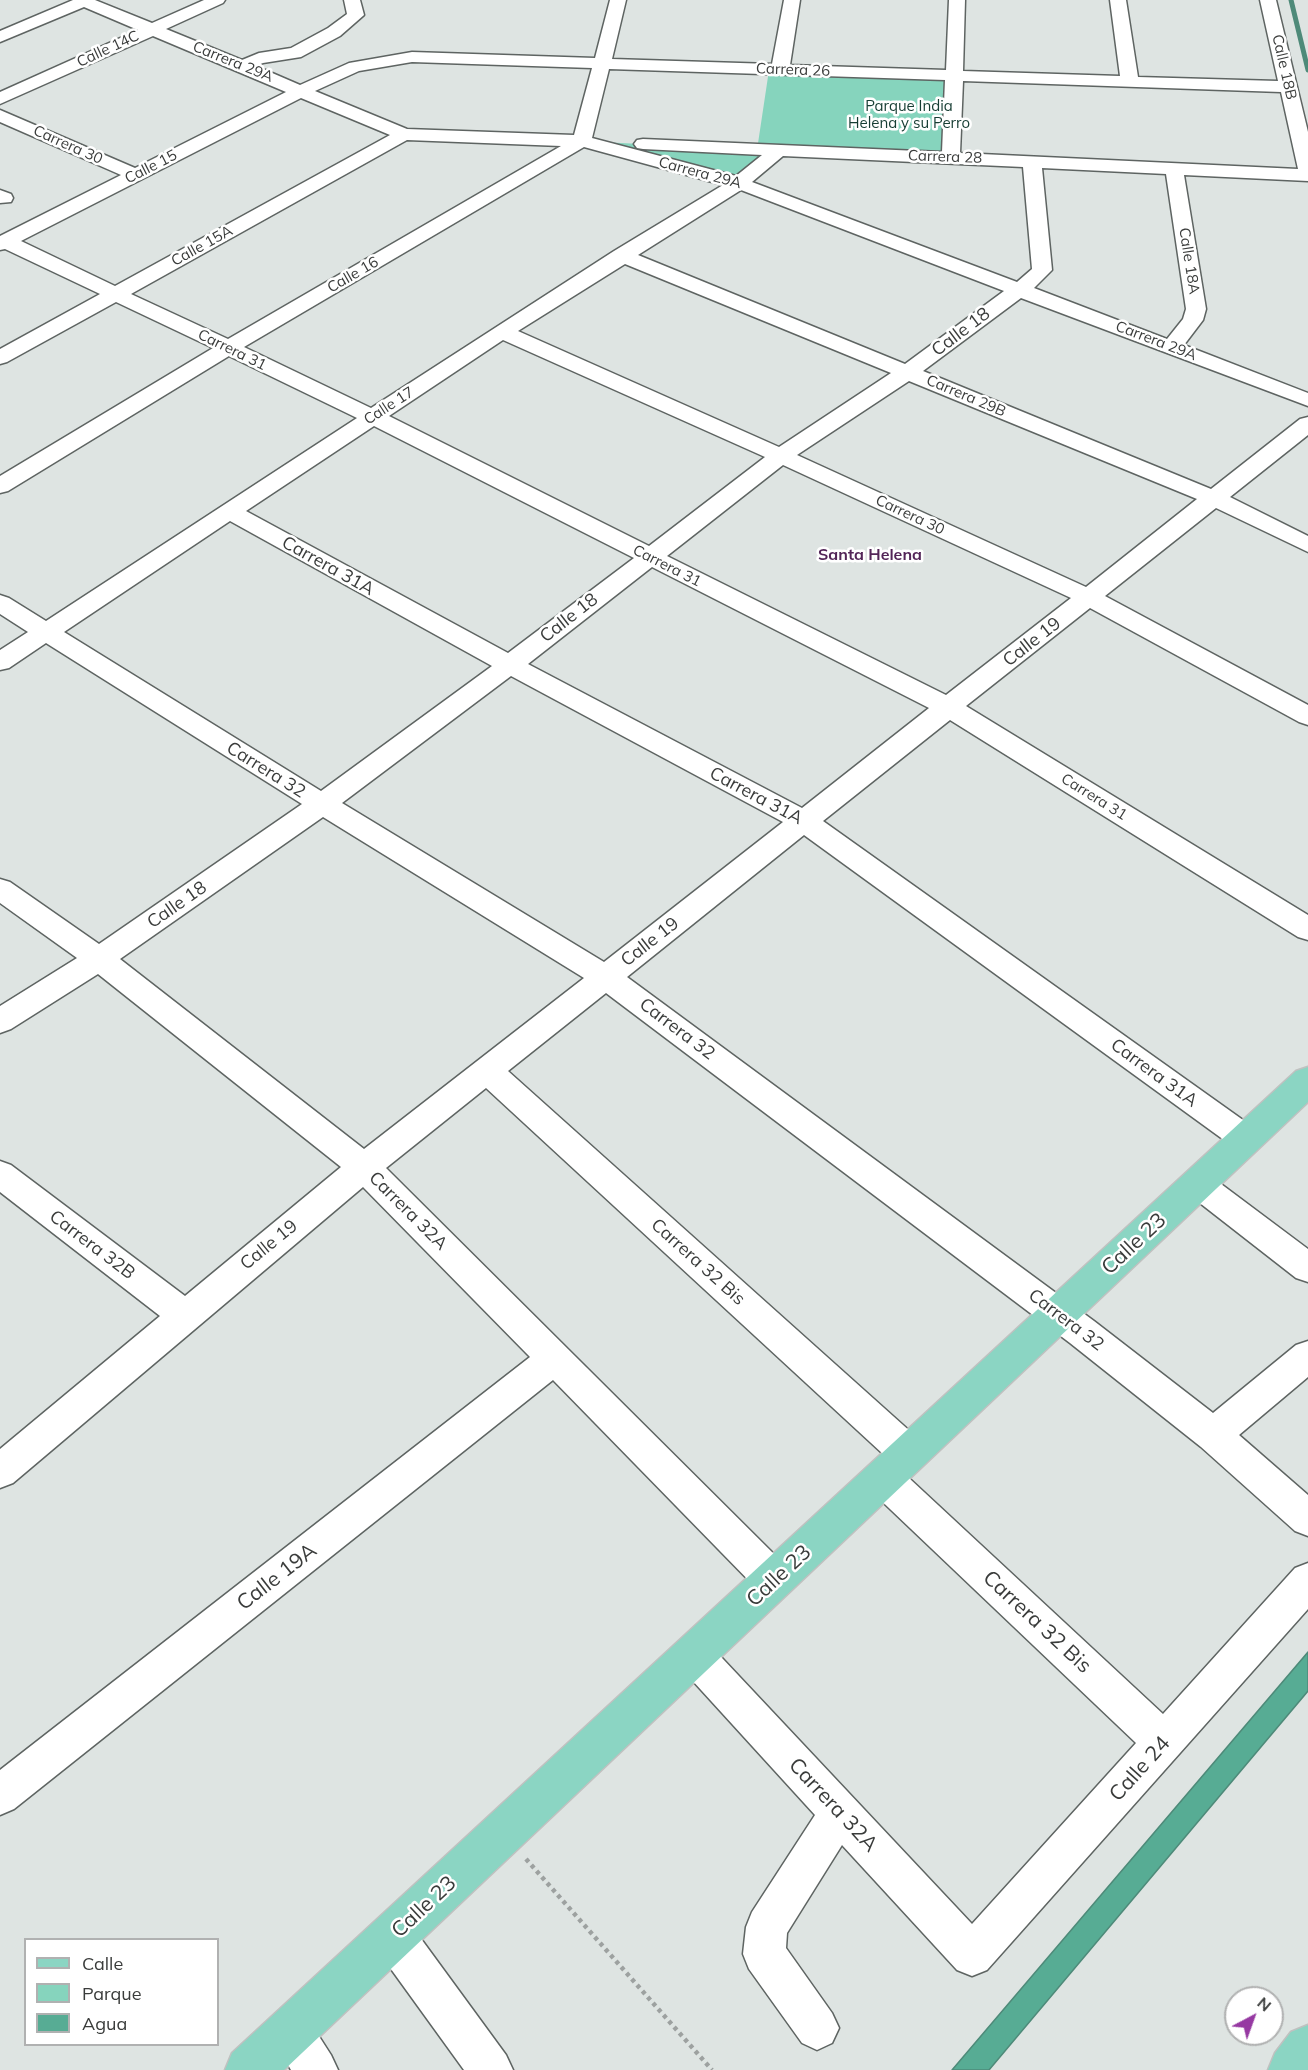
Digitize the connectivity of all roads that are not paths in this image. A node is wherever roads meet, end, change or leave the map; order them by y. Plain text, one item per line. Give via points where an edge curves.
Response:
1 (217, 0) edge
2 (352, 0) edge
3 (618, 0) edge
4 (792, 0) edge
5 (957, 0) edge
6 (1118, 0) edge
7 (1268, 0) edge
8 (83, 1) edge
9 (152, 29) junction
10 (0, 37) edge
11 (601, 63) junction
12 (244, 66) junction
13 (780, 70) junction
14 (954, 75) junction
15 (1130, 82) junction
16 (1289, 87) junction
17 (303, 90) junction
18 (0, 99) edge
19 (0, 115) edge
20 (404, 134) junction
21 (582, 141) junction
22 (778, 151) junction
23 (951, 157) junction
24 (1032, 161) junction
25 (1174, 168) junction
26 (1308, 170) edge
27 (136, 175) junction
28 (1308, 175) edge
29 (739, 183) junction
30 (3, 242) edge
31 (621, 255) junction
32 (1018, 289) junction
33 (116, 294) junction
34 (502, 332) junction
35 (1172, 347) junction
36 (228, 348) junction
37 (0, 358) edge
38 (908, 372) junction
39 (1308, 400) edge
40 (373, 417) junction
41 (1308, 424) edge
42 (781, 456) junction
43 (0, 486) edge
44 (1214, 498) junction
45 (229, 512) junction
46 (1308, 545) edge
47 (648, 556) junction
48 (1088, 597) junction
49 (0, 603) edge
50 (45, 632) junction
51 (0, 662) edge
52 (510, 665) junction
53 (948, 707) junction
54 (1308, 716) edge
55 (322, 804) junction
56 (804, 821) junction
57 (0, 889) edge
58 (1308, 929) edge
59 (99, 958) junction
60 (606, 977) junction
61 (0, 1021) edge
62 (486, 1071) junction
63 (1308, 1081) edge
64 (1246, 1139) junction
65 (364, 1167) junction
66 (0, 1174) edge
67 (1198, 1184) junction
68 (1308, 1268) edge
69 (1059, 1314) junction
70 (184, 1315) junction
71 (1308, 1356) edge
72 (555, 1358) junction
73 (1213, 1435) junction
74 (896, 1466) junction
75 (0, 1471) edge
76 (1308, 1520) edge
77 (774, 1580) junction
78 (1308, 1581) edge
79 (694, 1655) junction
80 (1164, 1742) junction
81 (0, 1795) edge
82 (840, 1812) junction
83 (393, 1936) junction
84 (972, 1955) joint
85 (817, 2028) dead end
86 (291, 2031) junction
87 (1308, 2049) edge
88 (249, 2070) edge
89 (316, 2070) edge
90 (491, 2070) edge
91 (1292, 2070) edge

1 - 9 street, Calle 14C
2 - 12 street via 356,15 334,32 295,53 259,58
3 - 11 street
4 - 13 street
5 - 14 street
6 - 15 street
7 - 16 street, Calle 18B
8 - 9 street, Carrera 29A
8 - 10 street
9 - 12 street, Carrera 29A
9 - 18 street, Calle 14C
11 - 13 street, Carrera 26
11 - 17 street, Carrera 26 via 412,57 355,67
11 - 21 street
12 - 17 street, Carrera 29A
13 - 14 street, Carrera 26
14 - 15 street, Carrera 26
14 - 23 street
15 - 16 street, Carrera 26
16 - 26 street, Calle 18B
17 - 20 street, Carrera 29A
17 - 27 street, Calle 15
19 - 27 street, Carrera 30
20 - 21 street, Carrera 29A
20 - 33 street, Calle 15A
21 - 22 street, Carrera 28
21 - 29 street, Carrera 29A
21 - 36 street, Calle 16
22 - 23 street, Carrera 28
22 - 29 street, Calle 17
23 - 24 street, Carrera 28
24 - 25 street, Carrera 28
24 - 32 street, Calle 18 via 1042,270
25 - 28 street, Carrera 28
25 - 35 street, Calle 18A via 1196,309 1193,320
27 - 30 street, Calle 15
29 - 31 street, Calle 17
29 - 32 street, Carrera 29A
30 - 33 street, Carrera 31
31 - 34 street, Calle 17
31 - 38 street, Carrera 29B
32 - 35 street, Carrera 29A
32 - 38 street, Calle 18
33 - 36 street, Carrera 31
33 - 37 street, Calle 15A
34 - 40 street, Calle 17
34 - 42 street, Carrera 30
35 - 39 street, Carrera 29A
36 - 40 street, Carrera 31
36 - 43 street, Calle 16
38 - 42 street, Calle 18
38 - 44 street, Carrera 29B
40 - 45 street, Calle 17
40 - 47 street, Carrera 31
41 - 44 street, Calle 19
42 - 47 street, Calle 18
42 - 48 street, Carrera 30
44 - 46 street, Carrera 29B
44 - 48 street, Calle 19
45 - 50 street, Calle 17
45 - 52 street, Carrera 31A
47 - 52 street, Calle 18
47 - 53 street, Carrera 31
48 - 53 street, Calle 19
48 - 54 street, Carrera 30
49 - 50 street, Carrera 32
50 - 51 street, Calle 17
50 - 55 street, Carrera 32
52 - 55 street, Calle 18
52 - 56 street, Carrera 31A
53 - 56 street, Calle 19
53 - 58 street, Carrera 31
55 - 59 street, Calle 18
55 - 60 street, Carrera 32
56 - 60 street, Calle 19
56 - 64 street, Carrera 31A
57 - 59 street, Carrera 32A
59 - 61 street, Calle 18
59 - 65 street, Carrera 32A
60 - 62 street, Calle 19
60 - 69 street, Carrera 32
62 - 65 street, Calle 19
62 - 74 street, Carrera 32 Bis
63 - 64 main road, Calle 23
64 - 67 main road, Calle 23
65 - 70 street, Calle 19
65 - 72 street, Carrera 32A
66 - 70 street, Carrera 32B
67 - 68 street
67 - 69 main road, Calle 23
69 - 73 street, Carrera 32
69 - 74 main road, Calle 23
70 - 75 street, Calle 19
71 - 73 street
72 - 77 street, Carrera 32A
72 - 81 street, Calle 19A
73 - 76 street, Carrera 32
74 - 77 main road, Calle 23
74 - 80 street, Carrera 32 Bis
77 - 79 main road, Calle 23
78 - 80 street, Calle 24
79 - 82 street, Carrera 32A
79 - 83 main road, Calle 23
80 - 84 street, Calle 24
82 - 84 street, Carrera 32A
82 - 85 street via 767,1927 765,1954
83 - 86 main road, Calle 23
83 - 90 street
86 - 88 main road, Calle 23
86 - 89 street
87 - 91 main road

